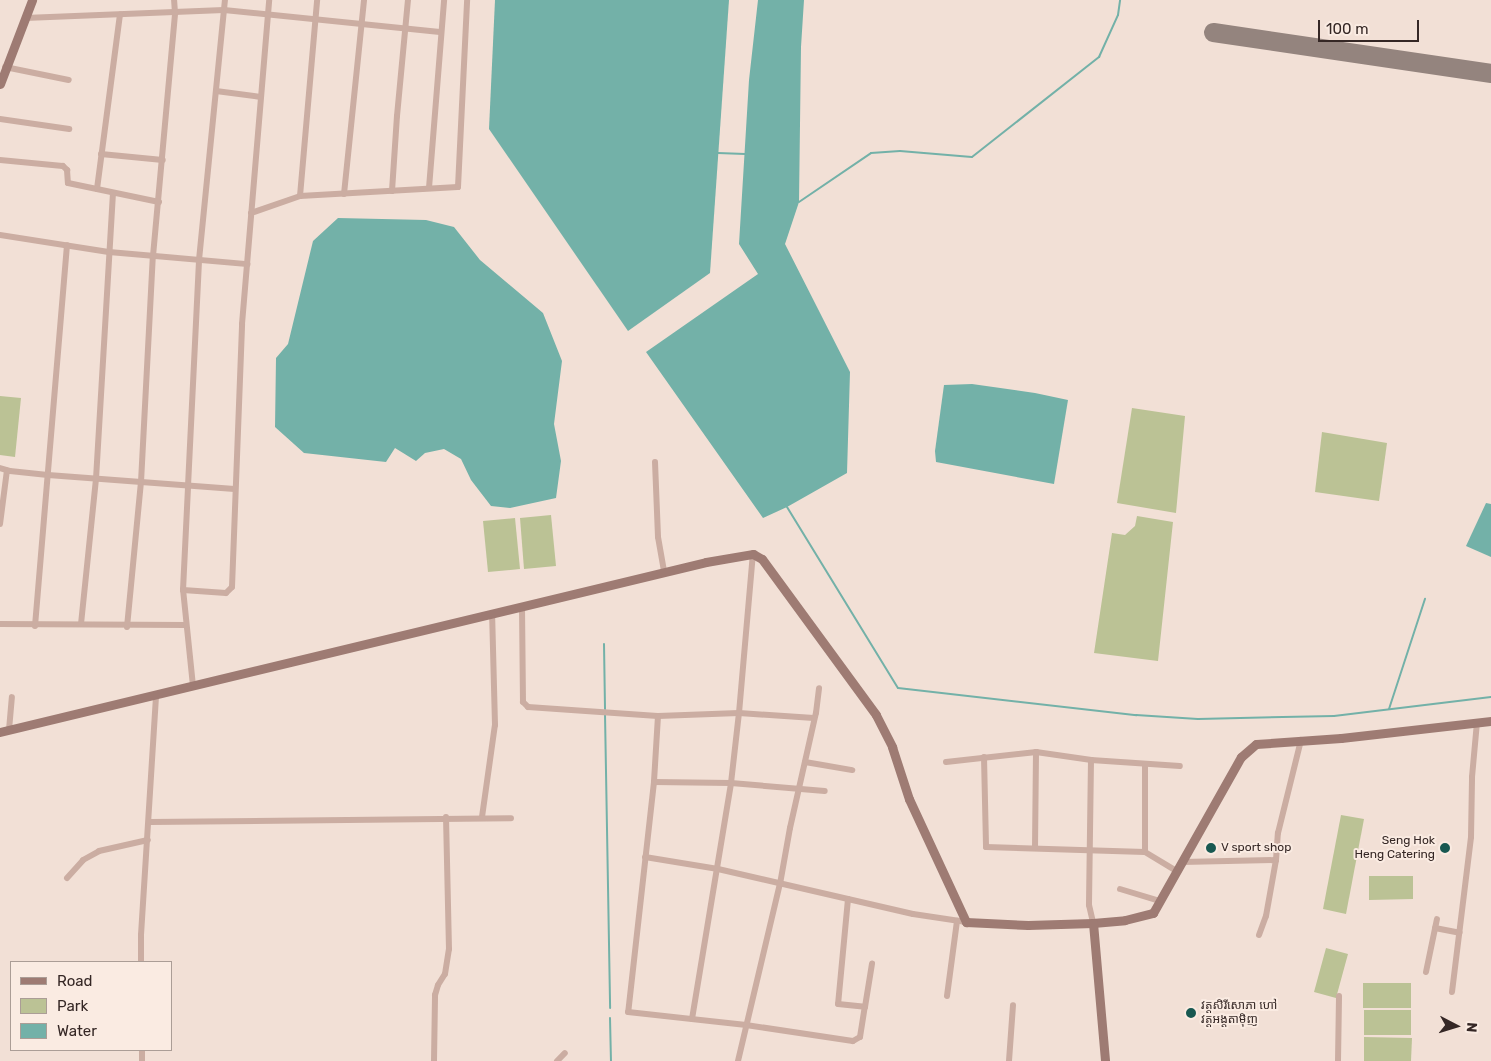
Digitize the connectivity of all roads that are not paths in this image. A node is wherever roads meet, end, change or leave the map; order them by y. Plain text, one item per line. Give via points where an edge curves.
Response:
1 (32, 0) edge
2 (174, 0) edge
3 (225, 0) edge
4 (269, 0) edge
5 (317, 0) edge
6 (364, 0) edge
7 (408, 0) edge
8 (444, 0) edge
9 (467, 0) edge
10 (224, 10) junction
11 (175, 13) junction
12 (268, 15) junction
13 (120, 16) junction
14 (24, 18) junction
15 (315, 19) junction
16 (362, 24) junction
17 (405, 27) junction
18 (440, 32) junction
19 (5, 67) junction
20 (69, 80) dead end
21 (0, 84) edge
22 (216, 91) junction
23 (261, 96) junction
24 (0, 119) edge
25 (69, 129) dead end
26 (101, 154) junction
27 (0, 160) edge
28 (163, 160) junction
29 (429, 188) junction
30 (97, 189) junction
31 (392, 191) junction
32 (113, 194) junction
33 (344, 194) junction
34 (300, 196) junction
35 (159, 202) junction
36 (252, 213) junction
37 (0, 235) edge
38 (67, 245) junction
39 (109, 252) junction
40 (153, 256) junction
41 (199, 260) junction
42 (247, 264) junction
43 (655, 462) dead end
44 (3, 469) edge
45 (48, 475) junction
46 (96, 479) junction
47 (141, 482) junction
48 (188, 486) junction
49 (234, 488) junction
50 (0, 524) edge
51 (753, 554) junction
52 (664, 572) junction
53 (183, 590) junction
54 (522, 607) junction
55 (492, 614) junction
56 (0, 624) edge
57 (81, 624) junction
58 (186, 625) junction
59 (35, 626) junction
60 (127, 627) junction
61 (193, 686) junction
62 (818, 688) dead end
63 (156, 695) junction
64 (12, 697) dead end
65 (740, 714) junction
66 (658, 716) junction
67 (814, 718) junction
68 (1491, 721) edge
69 (1477, 722) junction
70 (4, 731) edge
71 (1301, 740) junction
72 (1036, 752) junction
73 (984, 757) junction
74 (1091, 760) junction
75 (805, 762) junction
76 (946, 762) dead end
77 (1144, 765) junction
78 (1180, 766) dead end
79 (852, 770) dead end
80 (654, 782) junction
81 (731, 783) junction
82 (800, 788) junction
83 (825, 790) dead end
84 (446, 817) junction
85 (482, 817) junction
86 (511, 818) dead end
87 (150, 822) junction
88 (148, 840) junction
89 (1035, 848) junction
90 (1090, 850) junction
91 (1145, 852) junction
92 (645, 857) junction
93 (1276, 860) junction
94 (1182, 862) junction
95 (718, 869) junction
96 (1177, 871) junction
97 (67, 878) dead end
98 (780, 884) junction
99 (1120, 889) dead end
100 (848, 899) junction
101 (1160, 900) junction
102 (1437, 919) dead end
103 (962, 921) junction
104 (1093, 923) junction
105 (1435, 928) junction
106 (1460, 933) junction
107 (1259, 935) dead end
108 (141, 961) edge
109 (872, 964) dead end
110 (1426, 972) dead end
111 (1452, 992) dead end
112 (947, 996) dead end
113 (1339, 996) dead end
114 (1013, 1005) dead end
115 (865, 1007) junction
116 (692, 1019) junction
117 (746, 1025) junction
118 (565, 1053) dead end
119 (434, 1061) edge
120 (557, 1061) edge
121 (738, 1061) edge
122 (1009, 1061) edge
123 (1104, 1061) edge
124 (1338, 1061) edge

1 - 14 street
2 - 11 street
3 - 10 street
4 - 12 street
5 - 15 street
6 - 16 street
7 - 17 street
8 - 18 street
9 - 29 street via 460,185 456,189
10 - 11 street
10 - 12 street
10 - 22 street
11 - 13 street
11 - 28 street
12 - 15 street
12 - 23 street
13 - 14 street
13 - 26 street
14 - 19 street
15 - 16 street
15 - 34 street
16 - 17 street
16 - 33 street
17 - 18 street
17 - 31 street
18 - 29 street
19 - 20 street
19 - 21 street
22 - 23 street
22 - 41 street
23 - 36 street
24 - 25 street
26 - 28 street
26 - 30 street
27 - 30 street via 63,166 67,170 68,183
28 - 35 street
29 - 31 street
30 - 32 street
31 - 33 street
32 - 35 street
32 - 39 street
33 - 34 street
34 - 36 street
35 - 40 street
36 - 42 street
37 - 38 street
38 - 39 street
38 - 45 street
39 - 40 street
39 - 46 street
40 - 41 street
40 - 47 street
41 - 42 street
41 - 48 street
42 - 49 street
43 - 52 street via 658,537
44 - 45 street
44 - 50 street
45 - 46 street
45 - 59 street
46 - 47 street
46 - 57 street
47 - 48 street
47 - 60 street
48 - 49 street
48 - 53 street
49 - 53 street via 230,591
51 - 52 street
51 - 65 street
51 - 103 street via 762,559 876,715
52 - 54 street
53 - 58 street
54 - 55 street
54 - 66 street via 524,704 528,707
55 - 61 street
55 - 85 street via 495,725
56 - 59 street
57 - 59 street
57 - 60 street
58 - 60 street
58 - 61 street
61 - 63 street
62 - 67 street
63 - 70 street
63 - 87 street
64 - 70 street
65 - 66 street
65 - 67 street
65 - 81 street
66 - 80 street
67 - 75 street
68 - 69 street
69 - 71 street
69 - 106 street via 1471,837
71 - 93 street via 1278,833
71 - 94 street via 1256,744 1249,748
72 - 73 street
72 - 74 street
72 - 89 street
73 - 76 street
73 - 89 street via 986,848
74 - 77 street
74 - 90 street
75 - 79 street
75 - 82 street
77 - 78 street
77 - 91 street
80 - 81 street
80 - 92 street
81 - 82 street
81 - 95 street
82 - 83 street
82 - 98 street
84 - 85 street
84 - 87 street
84 - 119 street via 449,949 445,974 435,995
85 - 86 street
87 - 88 street
88 - 97 street via 99,851 82,860
88 - 108 street
89 - 90 street
90 - 91 street
90 - 104 street via 1089,905
91 - 96 street
92 - 95 street
92 - 116 street via 628,1009 631,1013
93 - 94 street
93 - 107 street via 1266,916
94 - 96 street
95 - 98 street
95 - 116 street
96 - 101 street
98 - 100 street
98 - 117 street
99 - 101 street
100 - 103 street
100 - 115 street via 838,1002
101 - 104 street via 1153,914
102 - 105 street
103 - 104 street via 1028,925
103 - 112 street
104 - 123 street
105 - 106 street
105 - 110 street
106 - 111 street
109 - 115 street
113 - 124 street
114 - 122 street
115 - 117 street via 857,1041
116 - 117 street
117 - 121 street
118 - 120 street

